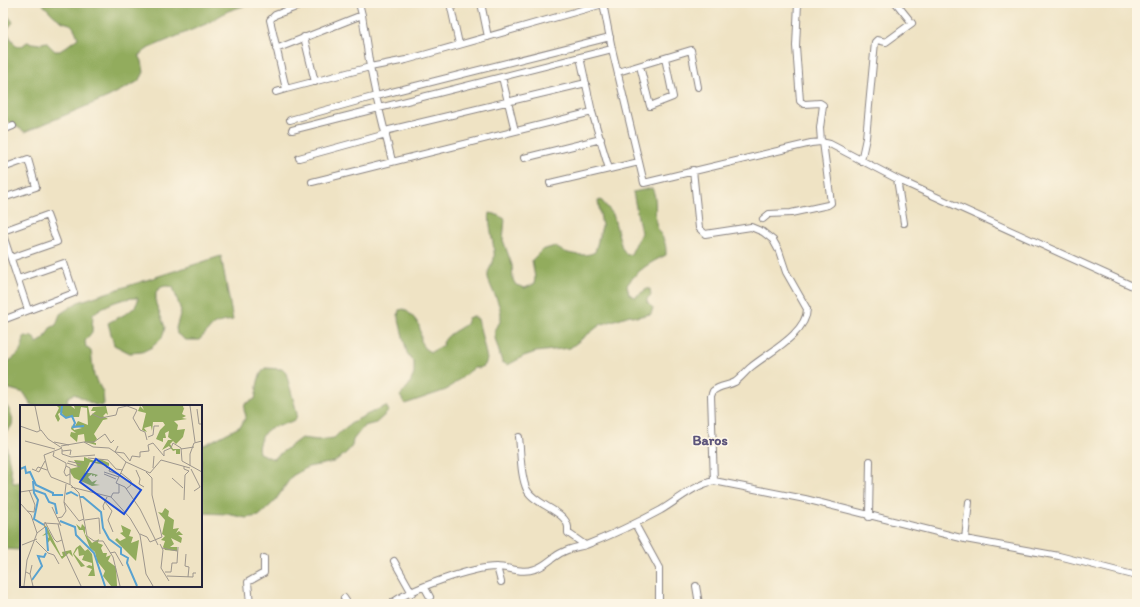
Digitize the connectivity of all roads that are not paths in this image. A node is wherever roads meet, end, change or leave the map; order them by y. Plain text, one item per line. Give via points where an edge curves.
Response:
1 (307, 3) edge
2 (359, 3) edge
3 (450, 3) edge
4 (481, 3) edge
5 (603, 3) edge
6 (798, 3) edge
7 (896, 3) edge
8 (362, 15) junction
9 (304, 37) junction
10 (488, 37) junction
11 (610, 37) junction
12 (459, 44) junction
13 (276, 49) junction
14 (612, 49) junction
15 (580, 57) junction
16 (665, 58) junction
17 (640, 66) junction
18 (370, 67) junction
19 (618, 72) junction
20 (502, 77) junction
21 (315, 82) junction
22 (586, 83) junction
23 (698, 87) dead end
24 (286, 89) junction
25 (276, 92) dead end
26 (376, 96) junction
27 (508, 102) junction
28 (379, 108) junction
29 (592, 112) junction
30 (290, 120) dead end
31 (13, 126) dead end
32 (3, 130) edge
33 (292, 130) dead end
34 (515, 131) junction
35 (385, 133) junction
36 (601, 139) junction
37 (822, 142) junction
38 (300, 158) dead end
39 (524, 158) dead end
40 (392, 161) junction
41 (860, 161) junction
42 (639, 162) junction
43 (3, 168) edge
44 (609, 169) junction
45 (693, 170) junction
46 (897, 179) junction
47 (312, 182) dead end
48 (550, 183) dead end
49 (3, 198) edge
50 (762, 219) dead end
51 (904, 223) dead end
52 (3, 231) edge
53 (3, 235) edge
54 (11, 258) junction
55 (18, 279) junction
56 (1137, 288) edge
57 (28, 310) junction
58 (3, 320) edge
59 (519, 437) dead end
60 (870, 460) dead end
61 (714, 481) junction
62 (969, 502) dead end
63 (869, 517) junction
64 (635, 524) junction
65 (965, 539) junction
66 (585, 545) junction
67 (264, 558) dead end
68 (394, 561) dead end
69 (497, 567) junction
70 (1137, 576) edge
71 (501, 582) dead end
72 (696, 586) dead end
73 (425, 588) junction
74 (412, 593) junction
75 (430, 597) dead end
76 (344, 598) dead end
77 (250, 604) edge
78 (348, 604) edge
79 (391, 604) edge
80 (659, 604) edge
81 (699, 604) edge

1 - 13 street via 270,18
2 - 8 street
3 - 12 street
4 - 10 street
5 - 10 street
5 - 11 street
6 - 37 street via 796,46 800,101 804,104 823,106 820,128
7 - 41 street via 912,23 886,42 875,42 865,143
8 - 9 street
8 - 18 street
9 - 13 street
9 - 21 street
10 - 12 street
11 - 14 street
11 - 26 street
12 - 18 street via 406,60
13 - 24 street
14 - 15 street
14 - 19 street
15 - 20 street
15 - 22 street
16 - 17 street
16 - 17 street via 673,97 650,106
16 - 23 street via 691,50
17 - 19 street
18 - 21 street
18 - 26 street
19 - 42 street
20 - 27 street
20 - 28 street
21 - 24 street
22 - 27 street
22 - 29 street
24 - 25 street
26 - 28 street
26 - 30 street
27 - 34 street
27 - 35 street
28 - 33 street
28 - 35 street
29 - 34 street
29 - 36 street
31 - 32 street
34 - 40 street
35 - 38 street
35 - 40 street
36 - 39 street
36 - 44 street
37 - 41 street
37 - 45 street
37 - 50 street via 831,203 790,213 769,214
40 - 47 street
41 - 46 street
42 - 44 street
42 - 45 street via 644,183
43 - 49 street via 28,159 36,187
44 - 48 street
45 - 61 street via 701,231 705,234 751,227 763,232 773,240 786,272 807,309 807,316 793,335 737,381 713,390 711,396
46 - 51 street
46 - 56 street
52 - 54 street via 47,215 57,242
53 - 54 street
54 - 55 street
55 - 57 street
55 - 57 street via 64,263 74,293
57 - 58 street
59 - 66 street via 527,489 533,498 562,516 568,533
60 - 63 street
61 - 63 street via 805,499
61 - 64 street via 701,484
62 - 65 street
63 - 65 street
64 - 66 street
64 - 80 street via 659,568
65 - 70 street via 1059,556
66 - 69 street via 563,552 530,571
67 - 77 street via 264,573 248,582
68 - 74 street
69 - 71 street
69 - 73 street via 454,575
72 - 81 street
73 - 74 street
73 - 75 street
74 - 79 street
76 - 78 street

